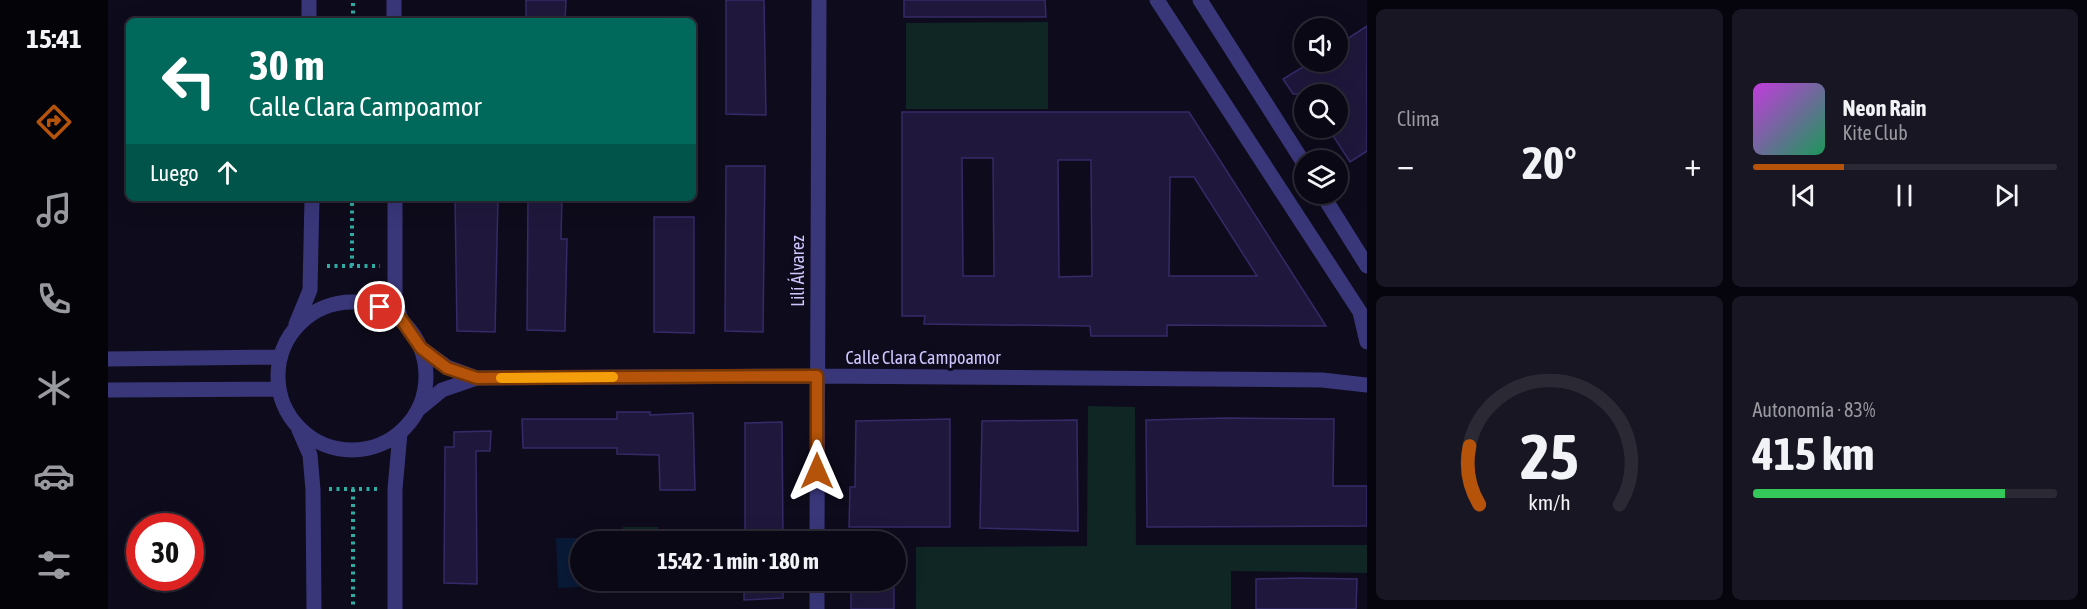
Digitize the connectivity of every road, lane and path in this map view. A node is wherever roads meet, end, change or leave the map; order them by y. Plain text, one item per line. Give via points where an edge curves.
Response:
1 (309, 0) edge
2 (353, 0) edge
3 (394, 0) edge
4 (819, 0) edge
5 (1157, 0) edge
6 (1200, 0) edge
7 (309, 18) edge
8 (353, 18) edge
9 (394, 18) edge
10 (1295, 150) edge
11 (312, 201) edge
12 (352, 201) edge
13 (395, 201) edge
14 (1328, 204) edge
15 (396, 265) junction
16 (313, 266) junction
17 (352, 266) junction
18 (1367, 266) edge
19 (401, 319) junction
20 (294, 329) junction
21 (1367, 342) edge
22 (421, 348) junction
23 (280, 357) junction
24 (108, 359) edge
25 (817, 376) junction
26 (477, 378) junction
27 (1367, 385) edge
28 (278, 389) junction
29 (108, 390) edge
30 (419, 409) junction
31 (297, 427) junction
32 (400, 433) junction
33 (353, 489) junction
34 (396, 489) junction
35 (313, 490) junction
36 (817, 531) edge
37 (817, 591) edge
38 (314, 609) edge
39 (353, 609) edge
40 (395, 609) edge
41 (817, 609) edge

1 - 7 street
2 - 8 path
3 - 9 street
4 - 25 street, Lilí Álvarez
5 - 21 street via 1360,312
6 - 10 street
11 - 16 street
12 - 17 path
13 - 15 street
14 - 18 street
15 - 17 path
15 - 19 street via 396,300
16 - 17 path
16 - 20 street via 310,290
19 - 20 street via 380,307 357,302 333,303 311,313
19 - 22 street
20 - 23 street
22 - 26 street, Calle Clara Campoamor via 447,368
22 - 30 street via 426,389
23 - 24 street
23 - 28 street
25 - 26 street, Calle Clara Campoamor
25 - 27 street, Calle Clara Campoamor via 1322,380
25 - 36 street, Lilí Álvarez
26 - 30 street, Calle Clara Campoamor via 442,390
28 - 29 street
28 - 31 street via 285,410
30 - 32 street
31 - 32 street via 315,441 348,450 381,445
31 - 35 street via 310,455
32 - 34 street
33 - 34 path
33 - 35 path
33 - 39 path
34 - 40 street
35 - 38 street
37 - 41 street

